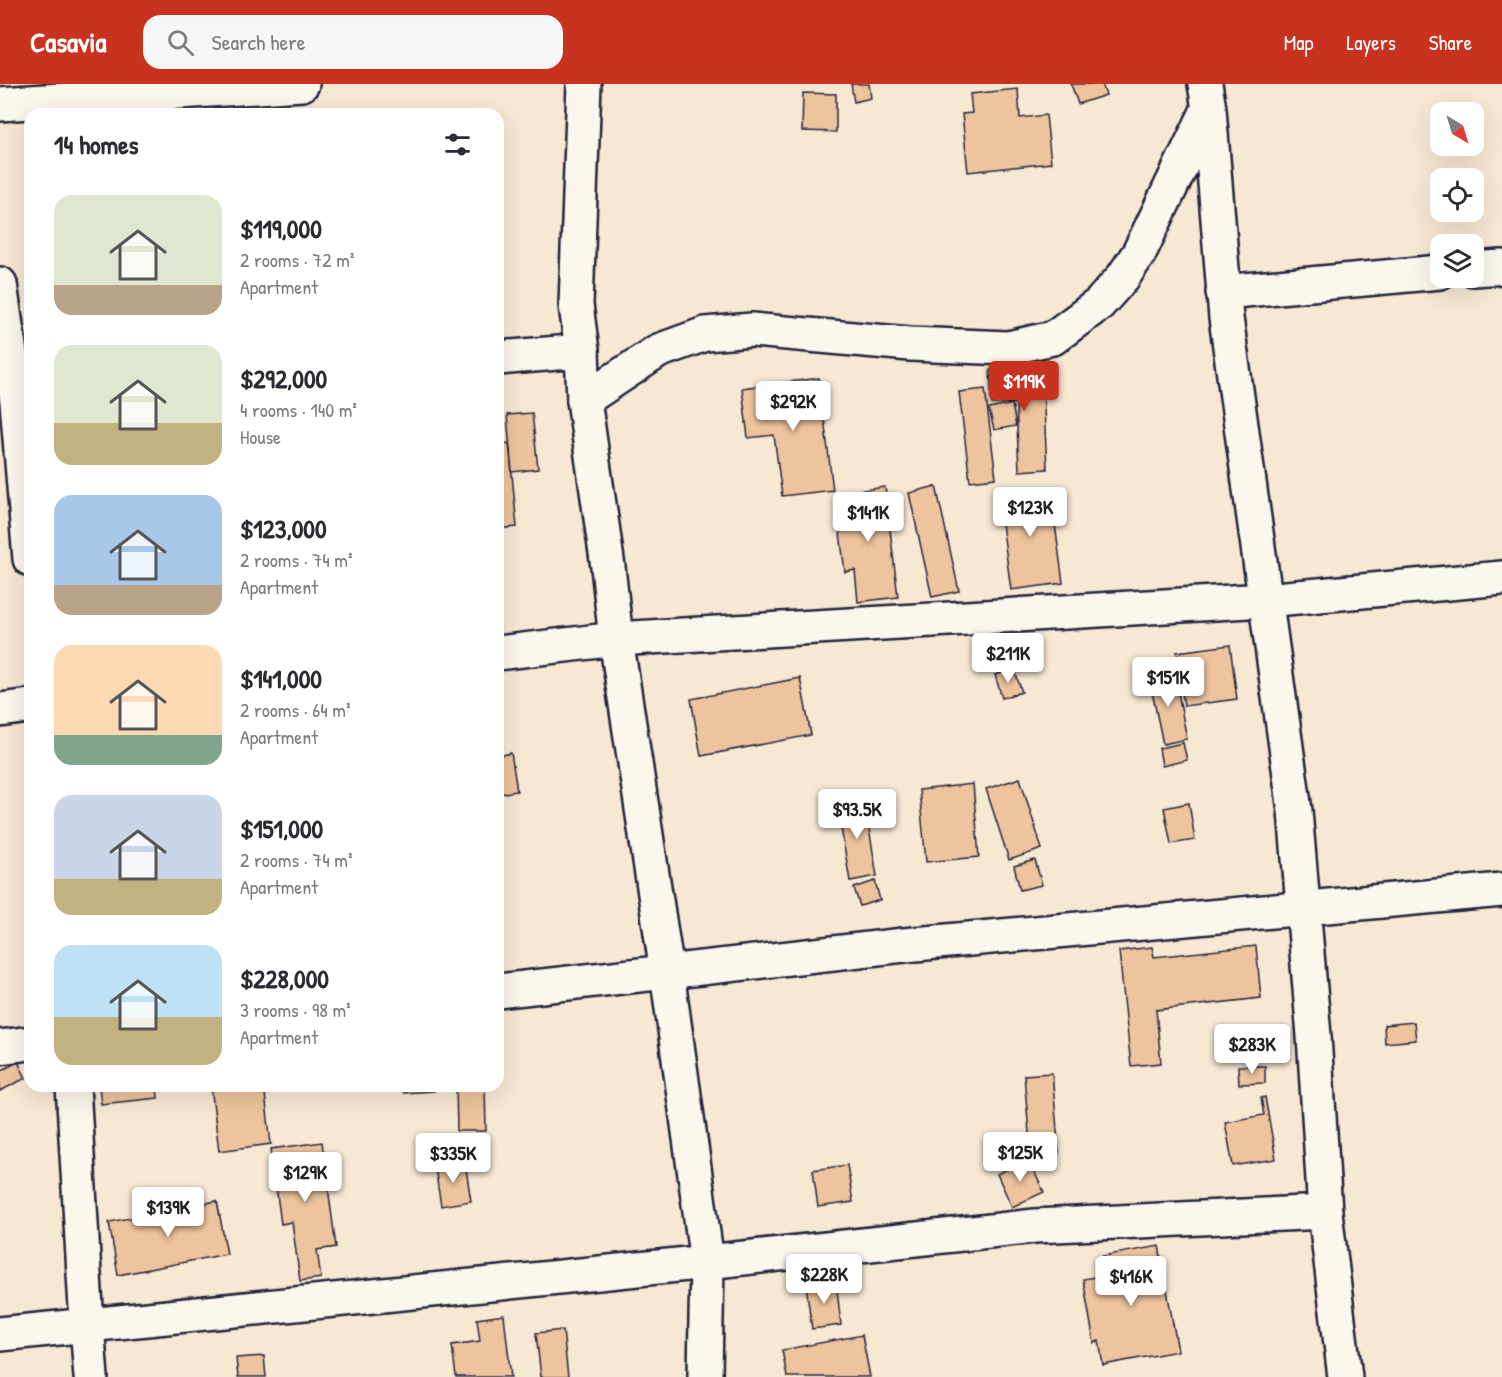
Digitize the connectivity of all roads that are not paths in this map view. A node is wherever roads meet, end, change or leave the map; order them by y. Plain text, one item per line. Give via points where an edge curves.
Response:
1 (302, 84) edge
2 (584, 84) edge
3 (1207, 96) edge
4 (0, 104) edge
5 (1502, 267) edge
6 (1484, 268) edge
7 (1430, 273) edge
8 (0, 284) edge
9 (1223, 292) junction
10 (582, 351) junction
11 (504, 358) edge
12 (584, 400) junction
13 (16, 402) edge
14 (24, 492) edge
15 (1502, 578) edge
16 (1265, 600) junction
17 (616, 639) junction
18 (504, 651) edge
19 (24, 707) edge
20 (0, 710) edge
21 (1502, 890) edge
22 (1304, 908) junction
23 (667, 972) junction
24 (504, 990) edge
25 (24, 1044) edge
26 (0, 1047) edge
27 (73, 1092) edge
28 (1325, 1212) junction
29 (707, 1262) junction
30 (87, 1325) junction
31 (0, 1334) edge
32 (91, 1377) edge
33 (705, 1377) edge
34 (1345, 1377) edge

1 - 4 street
2 - 10 street via 576,305
3 - 9 street
3 - 12 street via 1139,253 1099,304 1053,338 1008,348 752,330 705,334 658,351
5 - 6 street
7 - 9 street
8 - 13 street
9 - 16 street
10 - 11 street
10 - 12 street
12 - 17 street
13 - 14 street
15 - 16 street
16 - 17 street
16 - 22 street via 1295,811
17 - 18 street
17 - 23 street
19 - 20 street
21 - 22 street
22 - 23 street via 904,945
22 - 28 street
23 - 24 street
23 - 29 street
25 - 26 street
27 - 30 street
28 - 29 street via 1035,1226
28 - 34 street
29 - 30 street
29 - 33 street
30 - 31 street
30 - 32 street

